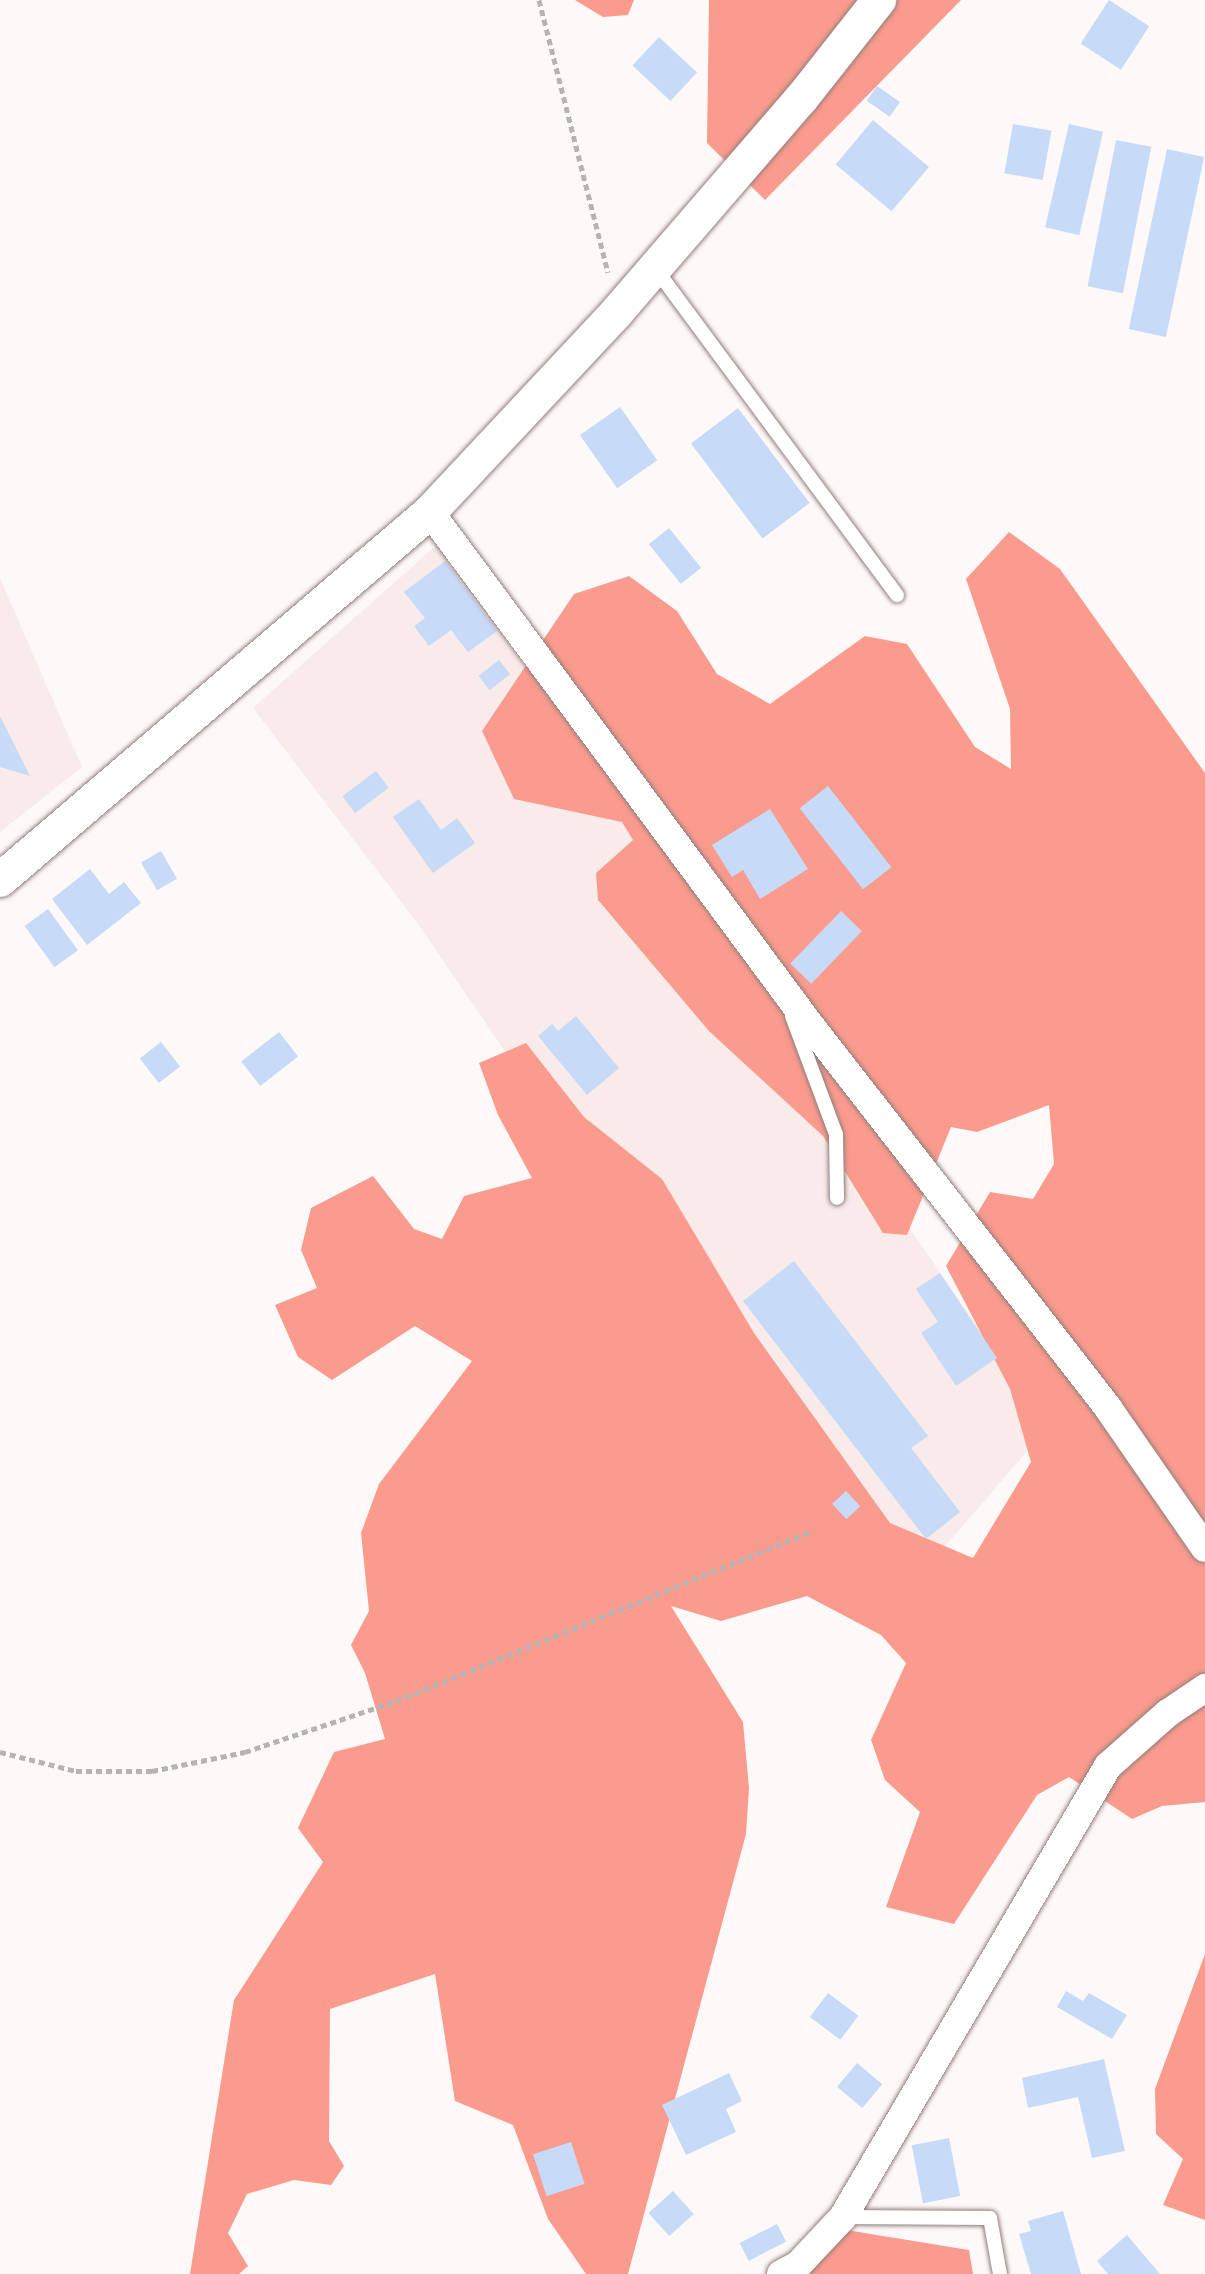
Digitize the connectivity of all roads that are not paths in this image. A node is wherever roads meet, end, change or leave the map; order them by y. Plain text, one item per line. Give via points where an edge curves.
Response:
1 (879, 0) edge
2 (654, 268) junction
3 (430, 512) junction
4 (897, 595) dead end
5 (0, 880) edge
6 (779, 982) junction
7 (837, 1198) dead end
8 (1205, 1548) edge
9 (1205, 1688) edge
10 (843, 2217) junction
11 (781, 2274) edge
12 (1000, 2274) edge

1 - 2 street via 802,98
2 - 3 street
2 - 4 lane
3 - 5 street
3 - 6 street
6 - 7 lane via 836,1134
6 - 8 street via 1108,1408
9 - 10 street via 1108,1766
10 - 11 street via 798,2265
10 - 12 lane via 990,2218

